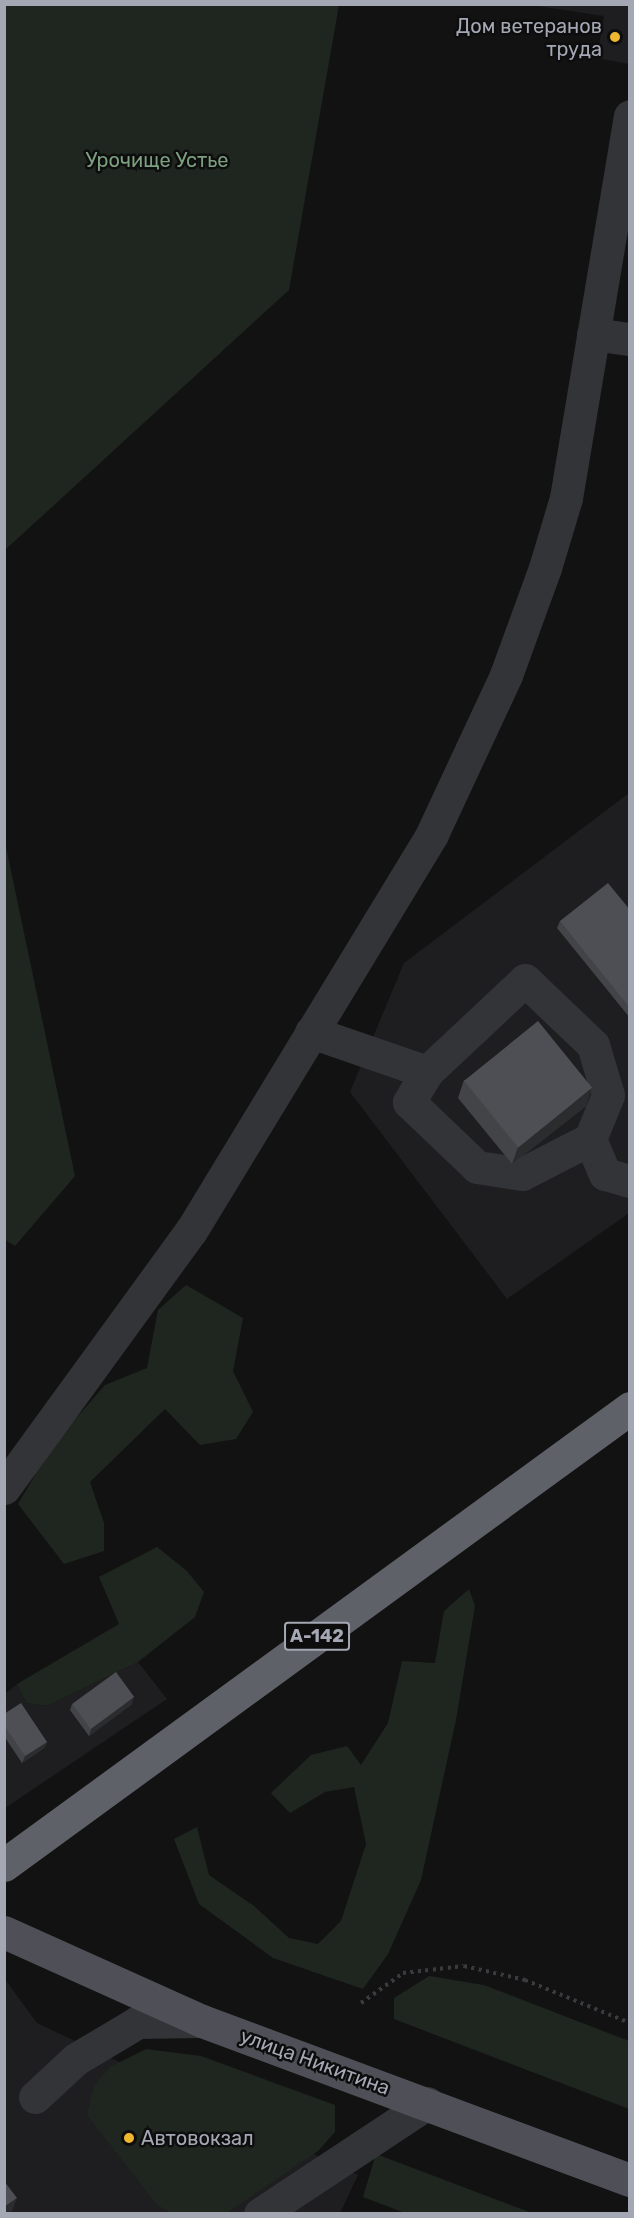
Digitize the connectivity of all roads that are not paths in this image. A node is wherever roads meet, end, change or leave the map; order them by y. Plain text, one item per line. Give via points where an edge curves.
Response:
1 (630, 116) edge
2 (593, 334) junction
3 (630, 339) edge
4 (311, 1032) junction
5 (426, 1072) junction
6 (590, 1139) junction
7 (630, 1181) edge
8 (630, 1408) edge
9 (4, 1488) edge
10 (4, 1865) edge
11 (4, 1932) edge
12 (202, 2021) junction
13 (35, 2097) dead end
14 (428, 2103) junction
15 (630, 2180) edge
16 (260, 2214) edge

1 - 2 street
2 - 3 street
2 - 4 street via 566,498 506,675 432,834
4 - 5 street
4 - 9 street via 191,1231
5 - 6 street via 409,1102 477,1167 522,1174
5 - 6 street via 525,980 593,1046 608,1095
6 - 7 street via 604,1174
8 - 10 highway, А-142
11 - 12 main road, улица Никитина
12 - 13 street via 138,2022 76,2059
12 - 14 main road, улица Никитина
14 - 15 main road, улица Никитина
14 - 16 street

